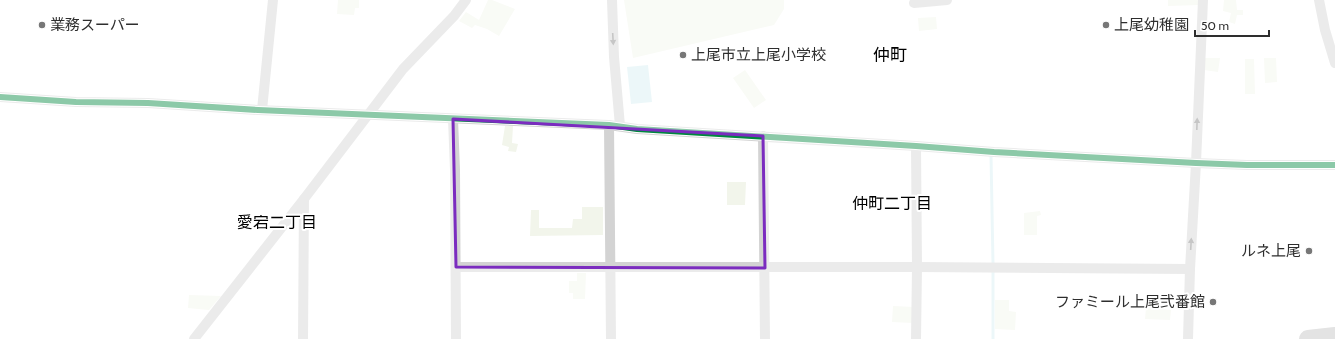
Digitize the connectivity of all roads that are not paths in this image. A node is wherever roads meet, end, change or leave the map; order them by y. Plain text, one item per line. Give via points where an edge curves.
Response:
1 (273, 0) edge
2 (466, 0) edge
3 (612, 0) edge
4 (946, 0) edge
5 (1203, 0) edge
6 (1319, 0) edge
7 (930, 1) edge
8 (914, 3) dead end
9 (1335, 63) edge
10 (0, 97) edge
11 (262, 110) junction
12 (367, 115) junction
13 (454, 119) junction
14 (609, 126) junction
15 (620, 126) junction
16 (763, 136) junction
17 (916, 146) junction
18 (1196, 163) junction
19 (1335, 165) edge
20 (304, 199) junction
21 (456, 267) junction
22 (611, 267) junction
23 (917, 267) junction
24 (765, 268) junction
25 (1190, 270) junction
26 (1335, 336) edge
27 (194, 339) edge
28 (304, 339) edge
29 (456, 339) edge
30 (611, 339) edge
31 (765, 339) edge
32 (916, 339) edge
33 (1188, 339) edge
34 (1308, 339) edge

1 - 11 street
2 - 12 street via 403,69
3 -> 15 street
4 - 7 street
18 -> 5 street
6 - 9 street
7 - 8 street
10 - 11 street
11 - 12 street
12 - 13 street
12 - 20 street
13 - 14 street
13 - 21 street
14 - 15 street
14 - 22 street
15 - 16 street
16 - 17 street
16 - 24 street
17 - 18 street
17 - 23 street
18 - 19 street
25 -> 18 street
20 - 27 street
20 - 28 street
21 - 22 street
21 - 29 street
22 - 24 street
22 - 30 street
23 - 24 street
23 - 25 street
23 - 32 street
24 - 31 street
25 - 33 street
26 - 34 highway

